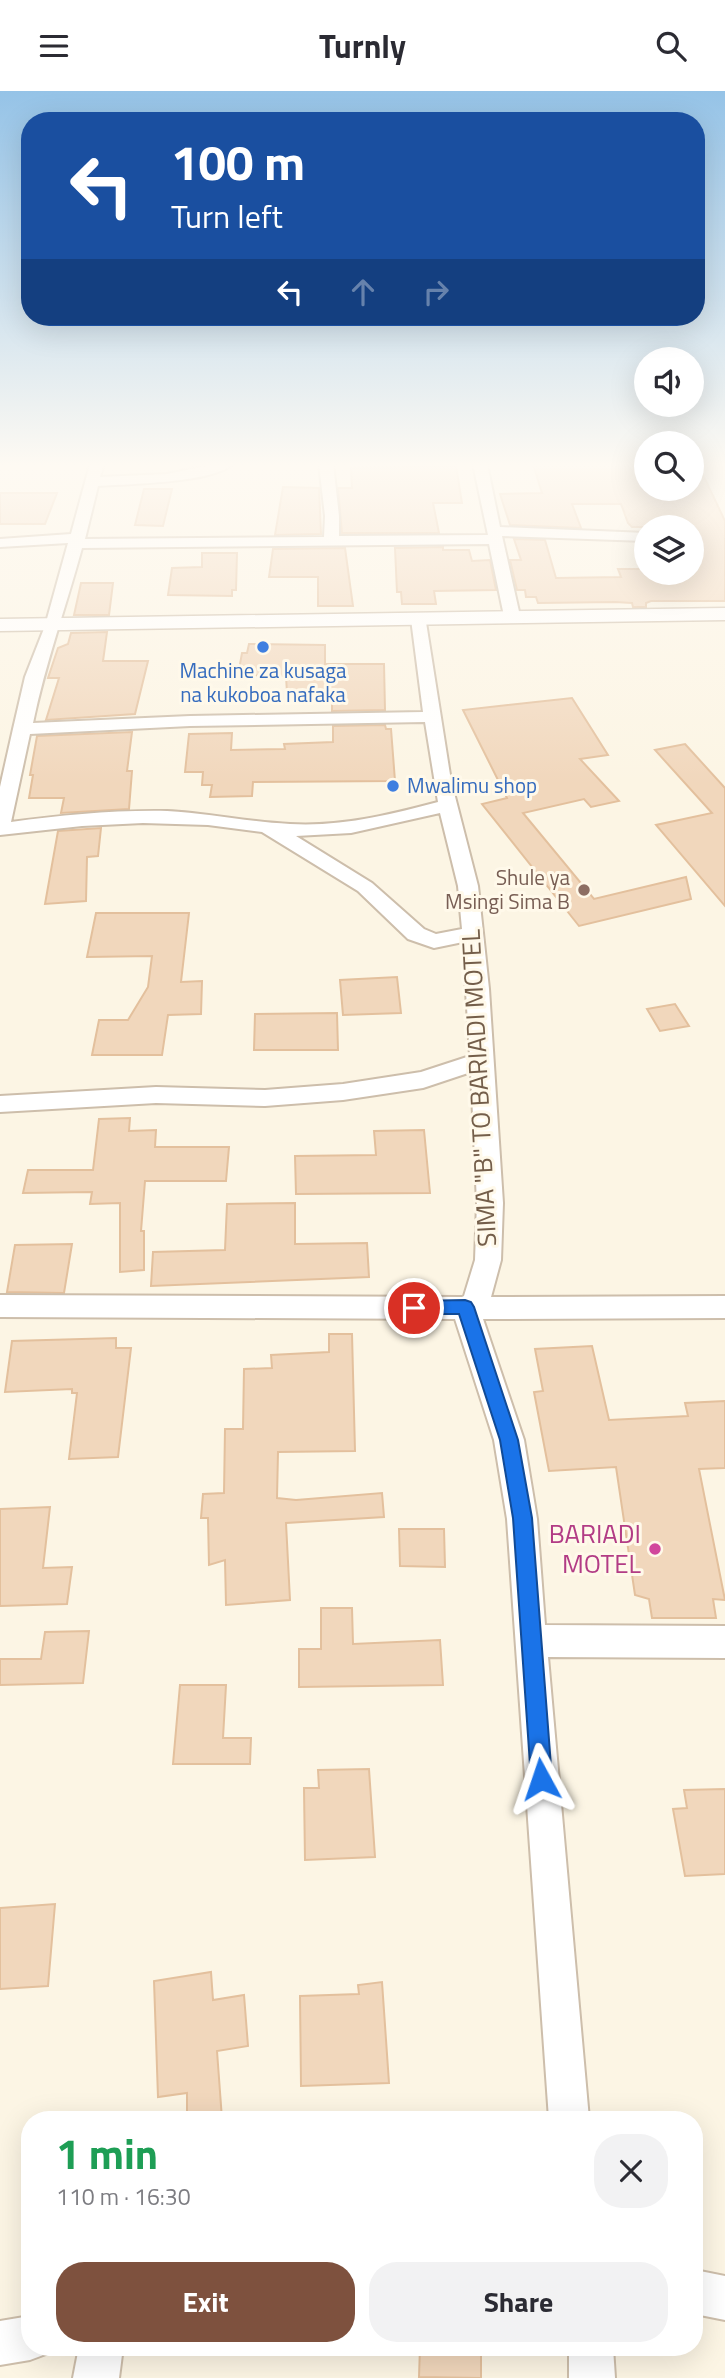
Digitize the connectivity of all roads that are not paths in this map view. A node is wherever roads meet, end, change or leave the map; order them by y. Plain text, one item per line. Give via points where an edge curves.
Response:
1 (69, 571) edge
2 (504, 571) edge
3 (725, 614) edge
4 (512, 616) junction
5 (419, 619) junction
6 (0, 625) edge
7 (53, 626) junction
8 (432, 717) junction
9 (22, 729) junction
10 (448, 805) junction
11 (1, 824) edge
12 (263, 828) junction
13 (473, 934) junction
14 (480, 1061) junction
15 (0, 1104) edge
16 (0, 1306) edge
17 (470, 1307) junction
18 (725, 1307) edge
19 (530, 1641) junction
20 (725, 1642) edge
21 (568, 2111) edge
22 (703, 2294) edge
23 (725, 2298) edge
24 (21, 2340) edge
25 (0, 2343) edge
26 (100, 2356) edge
27 (591, 2356) edge
28 (96, 2378) edge
29 (592, 2378) edge

1 - 7 street
2 - 4 street
3 - 4 street
4 - 5 street
5 - 7 street
5 - 8 street, SIMA "B" TO BARIADI MOTEL
6 - 7 street
7 - 9 street
8 - 9 street
8 - 10 street, SIMA "B" TO BARIADI MOTEL
9 - 11 street
10 - 12 street via 360,825 293,831
10 - 13 street, SIMA "B" TO BARIADI MOTEL via 468,885
11 - 12 street via 164,817
12 - 13 street via 365,887 416,934 434,941
13 - 14 street, SIMA "B" TO BARIADI MOTEL
14 - 15 street via 423,1080 343,1092 265,1098 156,1095
14 - 17 street, SIMA "B" TO BARIADI MOTEL via 490,1203 488,1260
16 - 17 street
17 - 18 street
17 - 19 street via 509,1440 522,1518
19 - 20 street
19 - 21 street
22 - 23 street
24 - 25 street
26 - 28 street
27 - 29 street

